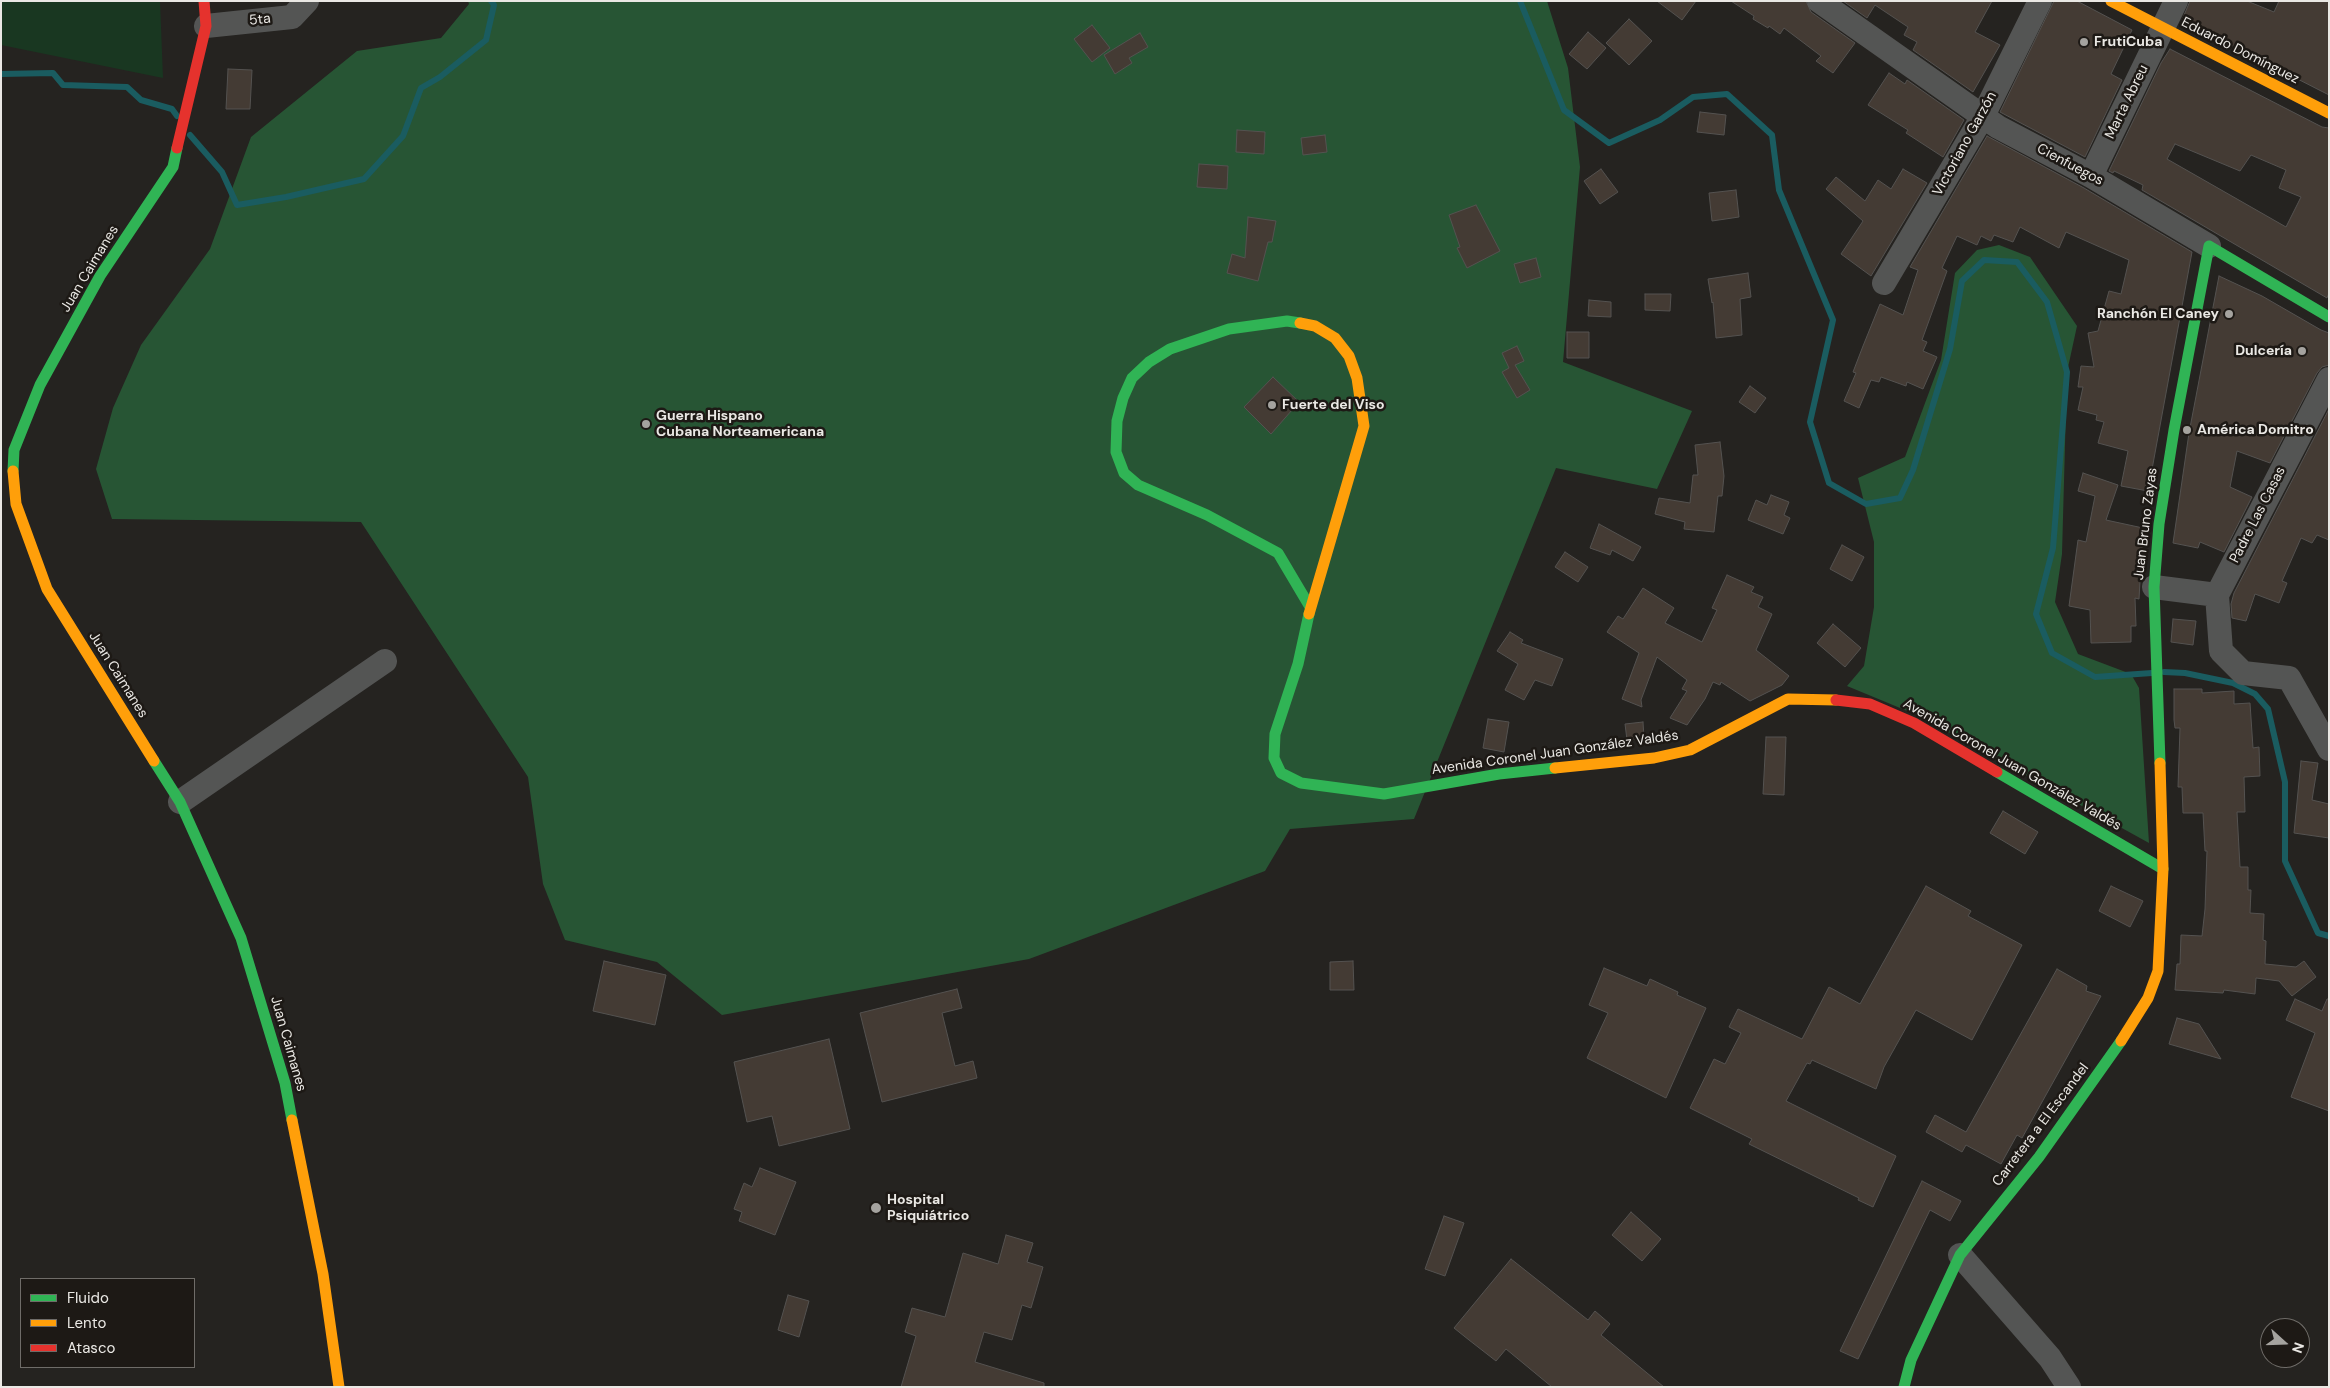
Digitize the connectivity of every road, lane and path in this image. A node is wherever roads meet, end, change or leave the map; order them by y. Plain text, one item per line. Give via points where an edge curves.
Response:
1 (204, 1) edge
2 (307, 1) edge
3 (1819, 1) edge
4 (2040, 1) edge
5 (2111, 1) edge
6 (2176, 1) edge
7 (206, 26) junction
8 (2162, 29) junction
9 (2329, 114) edge
10 (1983, 116) junction
11 (2091, 176) junction
12 (2209, 246) junction
13 (1884, 283) dead end
14 (2329, 317) edge
15 (2329, 379) edge
16 (2154, 588) junction
17 (2217, 595) junction
18 (1310, 607) junction
19 (385, 662) dead end
20 (2329, 749) edge
21 (180, 802) junction
22 (2164, 869) junction
23 (1960, 1255) junction
24 (339, 1387) edge
25 (1904, 1387) edge
26 (2069, 1387) edge

1 - 7 street, Juan Caimanes
2 - 7 street, 5ta via 292,17
3 - 10 street, Cienfuegos
4 - 10 street, Victoriano Garzón
5 - 8 street, Eduardo Domínguez
6 - 8 street, Marta Abreu
7 - 21 street, Juan Caimanes via 173,166 100,276 40,385 14,450 13,476 16,504 47,589
8 - 9 street, Eduardo Domínguez
8 - 11 street, Marta Abreu
10 - 11 street, Cienfuegos
10 - 13 street, Victoriano Garzón
11 - 12 street, Cienfuegos
12 - 14 street, Cienfuegos
12 - 16 street, Juan Bruno Zayas via 2174,430 2159,524
15 - 17 street, Padre Las Casas
16 - 17 street
16 - 22 street, Juan Bruno Zayas
17 - 20 street via 2221,651 2243,673 2290,678
18 - 18 street, Avenida Coronel Juan González Valdés via 1364,426 1357,378 1349,356 1335,338 1315,326 1287,321 1229,329 1170,349 1132,378 1123,398 1117,421 1116,452 1124,473 1138,486 1207,515 1278,553
18 - 22 street, Avenida Coronel Juan González Valdés via 1298,664 1275,734 1274,758 1281,773 1301,783 1384,794 1499,774 1654,758 1690,750 1788,699 1838,700 1870,704 1914,723
19 - 21 street
21 - 24 street, Juan Caimanes via 241,938 285,1083 323,1274
22 - 23 street, Carretera a El Escandel via 2158,971 2148,998 2039,1157
23 - 25 street, Carretera a El Escandel via 1934,1308
23 - 26 street via 2050,1358

